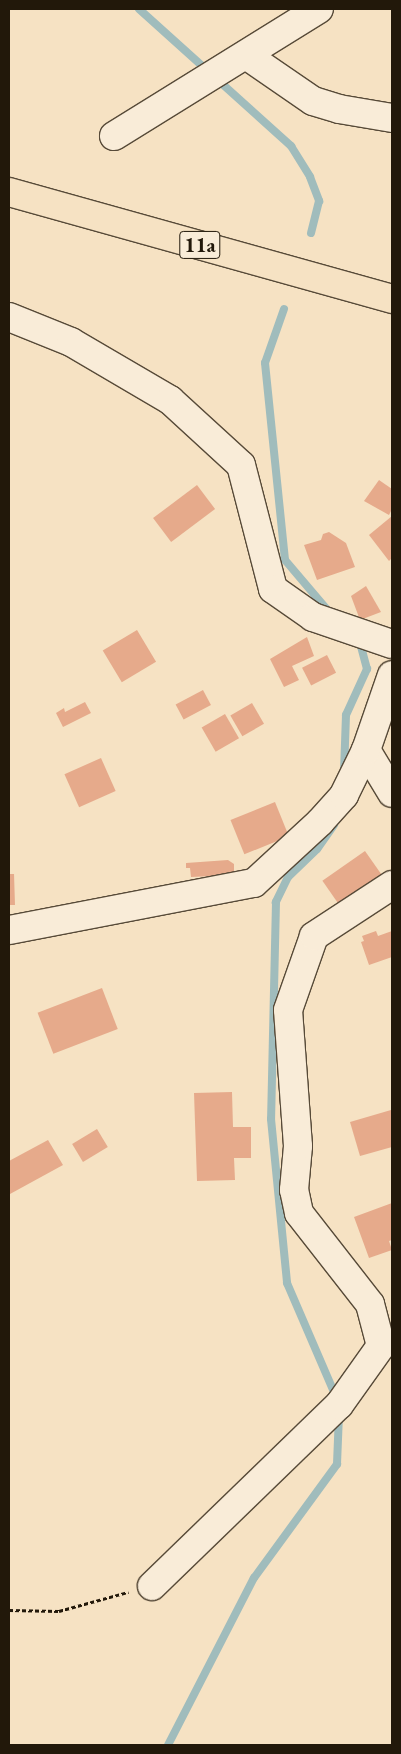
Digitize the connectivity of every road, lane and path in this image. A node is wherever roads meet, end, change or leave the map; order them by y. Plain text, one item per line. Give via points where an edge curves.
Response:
1 (319, 9) edge
2 (246, 55) junction
3 (392, 118) edge
4 (114, 136) dead end
5 (9, 192) edge
6 (392, 298) edge
7 (9, 317) edge
8 (392, 644) edge
9 (392, 675) edge
10 (366, 750) junction
11 (392, 792) edge
12 (392, 885) edge
13 (9, 930) edge
14 (384, 1325) edge
15 (152, 1586) joint
16 (9, 1610) edge

1 - 2 street
2 - 3 street via 313,101
2 - 4 street
5 - 6 main road, 11a
7 - 8 street via 71,342 170,400 241,464 273,589 313,617
9 - 10 street
10 - 11 street
10 - 13 street via 344,795 320,822 254,883
12 - 14 street via 314,936 288,1010 298,1146 294,1190 299,1214
14 - 15 street via 381,1346 339,1405
15 - 16 path via 59,1611

